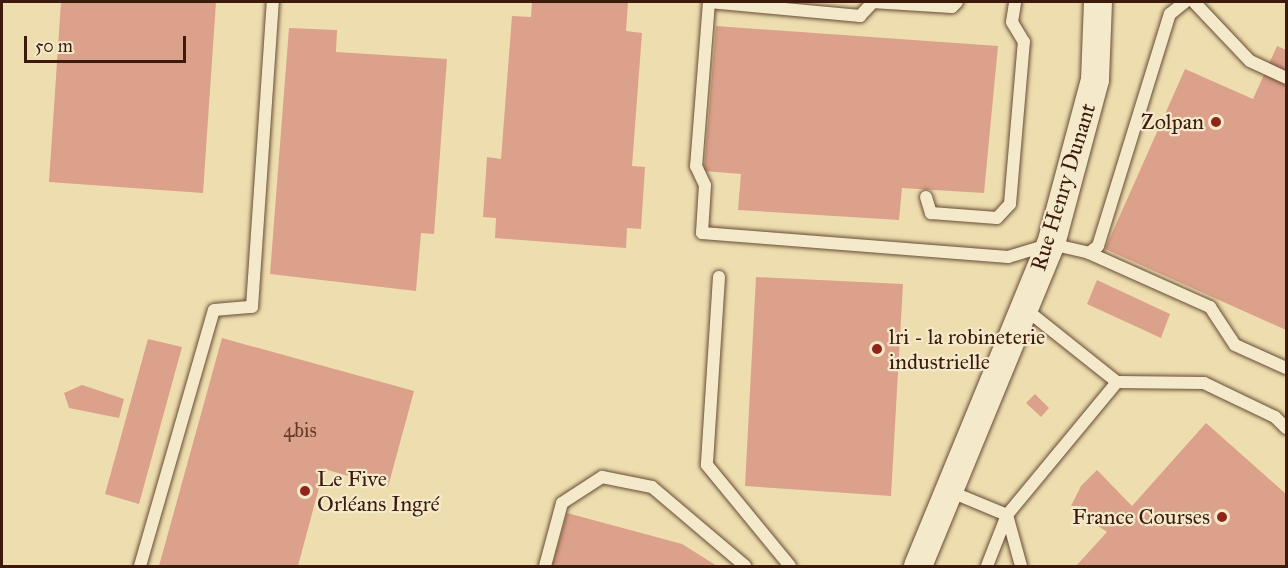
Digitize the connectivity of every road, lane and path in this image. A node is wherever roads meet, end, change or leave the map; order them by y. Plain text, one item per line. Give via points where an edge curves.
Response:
1 (273, 2) edge
2 (709, 2) edge
3 (872, 2) edge
4 (957, 2) edge
5 (1015, 2) edge
6 (1098, 2) edge
7 (1185, 2) edge
8 (1194, 2) edge
9 (1287, 78) edge
10 (926, 196) dead end
11 (1051, 244) junction
12 (1089, 253) junction
13 (719, 277) dead end
14 (1024, 308) junction
15 (1287, 368) edge
16 (1117, 382) junction
17 (1287, 428) edge
18 (949, 491) junction
19 (1007, 515) junction
20 (140, 567) edge
21 (544, 567) edge
22 (745, 567) edge
23 (790, 567) edge
24 (918, 567) edge
25 (987, 567) edge
26 (1021, 567) edge

1 - 20 lane via 252,307 214,310
2 - 3 lane via 860,16
2 - 11 lane via 696,166 705,185 702,233 1008,257
3 - 4 lane via 952,7
5 - 10 lane via 1012,22 1024,42 1010,204 997,218 930,213
6 - 11 street, Rue Henry Dunant via 1095,80
7 - 12 lane via 1170,14 1098,246
8 - 9 lane via 1250,61
11 - 12 lane
11 - 14 street, Rue Henry Dunant
12 - 15 lane via 1210,307 1235,345
13 - 23 lane via 707,465
14 - 16 lane
14 - 18 street, Rue Henry Dunant
16 - 17 lane via 1204,383 1275,417
16 - 19 lane
18 - 19 lane
18 - 24 street, Rue Henry Dunant
19 - 25 lane
19 - 26 lane
21 - 22 lane via 562,503 602,477 652,487

